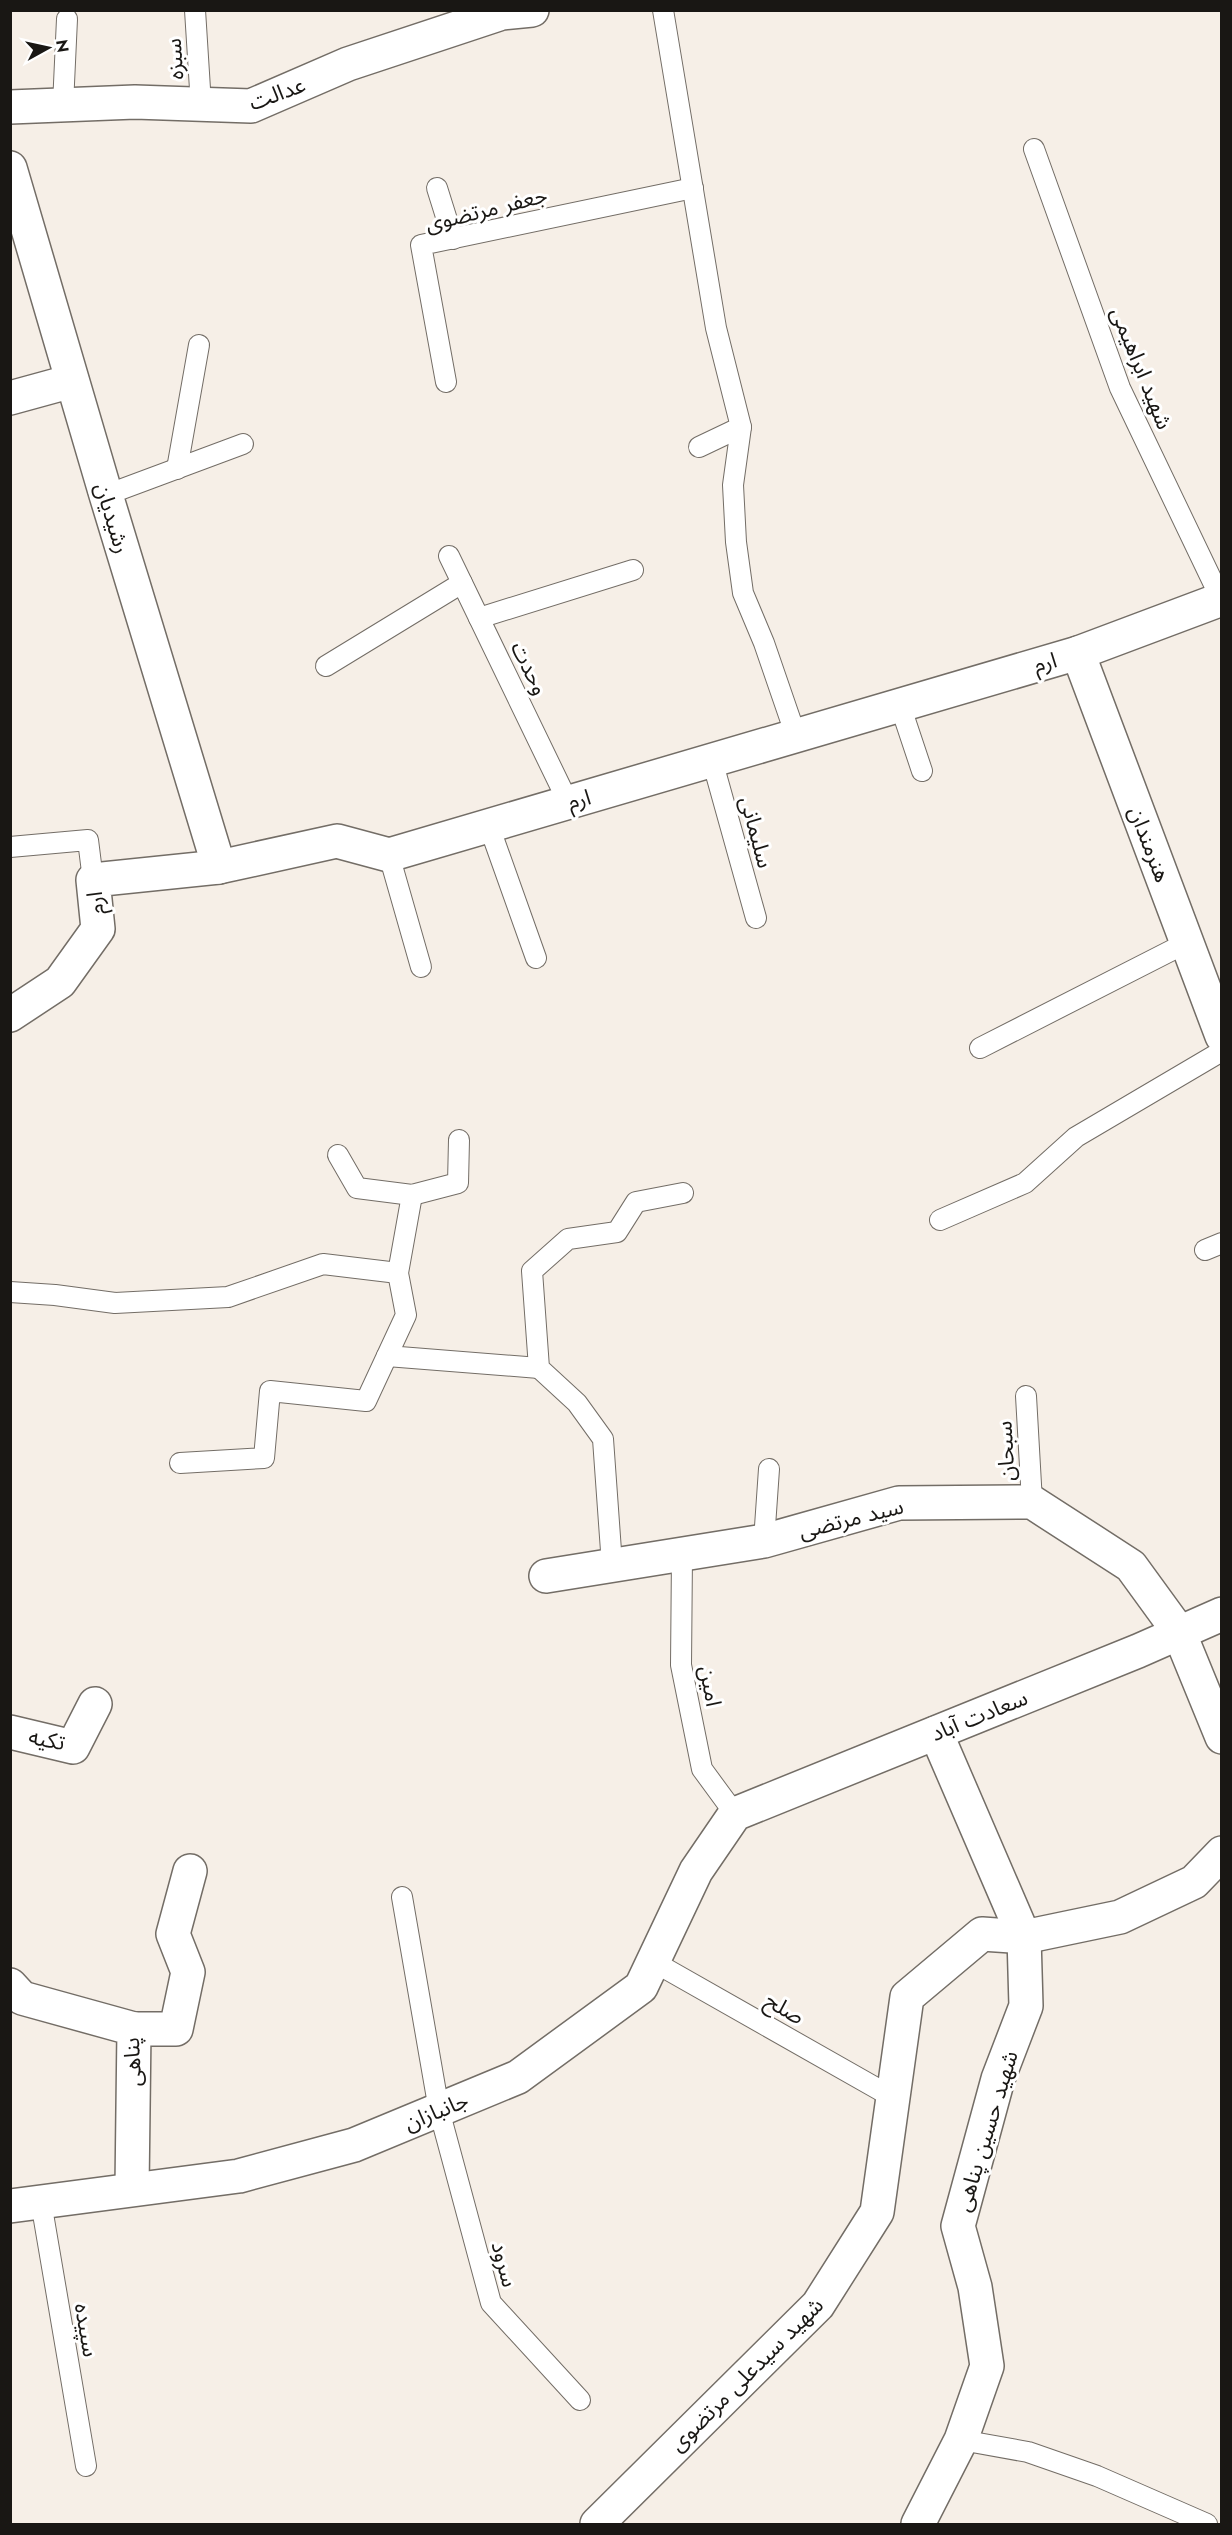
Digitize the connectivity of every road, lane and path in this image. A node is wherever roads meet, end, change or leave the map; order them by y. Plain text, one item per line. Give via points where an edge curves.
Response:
1 (195, 10) edge
2 (532, 10) edge
3 (663, 10) edge
4 (472, 16) edge
5 (67, 19) dead end
6 (63, 105) junction
7 (201, 105) junction
8 (10, 107) edge
9 (1034, 149) dead end
10 (10, 168) edge
11 (437, 188) dead end
12 (693, 188) junction
13 (453, 239) junction
14 (199, 345) dead end
15 (72, 381) junction
16 (446, 382) dead end
17 (10, 398) edge
18 (741, 427) junction
19 (243, 444) dead end
20 (699, 447) dead end
21 (177, 469) junction
22 (106, 495) junction
23 (448, 556) dead end
24 (633, 570) dead end
25 (462, 583) junction
26 (1221, 599) edge
27 (479, 618) junction
28 (1078, 652) junction
29 (326, 666) dead end
30 (900, 705) junction
31 (796, 735) junction
32 (712, 760) junction
33 (922, 771) dead end
34 (568, 802) junction
35 (489, 826) junction
36 (10, 847) edge
37 (389, 855) junction
38 (219, 867) junction
39 (93, 880) junction
40 (756, 918) dead end
41 (1188, 942) junction
42 (536, 958) dead end
43 (421, 967) dead end
44 (10, 1016) edge
45 (1221, 1036) edge
46 (980, 1048) dead end
47 (1221, 1051) edge
48 (459, 1140) dead end
49 (338, 1155) dead end
50 (683, 1193) dead end
51 (412, 1195) junction
52 (940, 1220) dead end
53 (398, 1273) junction
54 (10, 1292) edge
55 (387, 1356) junction
56 (539, 1368) junction
57 (1026, 1396) dead end
58 (180, 1463) dead end
59 (769, 1469) dead end
60 (1032, 1502) junction
61 (764, 1541) junction
62 (682, 1555) junction
63 (612, 1565) junction
64 (546, 1576) dead end
65 (1221, 1614) edge
66 (1179, 1632) junction
67 (95, 1704) dead end
68 (10, 1731) edge
69 (936, 1733) junction
70 (1221, 1737) edge
71 (735, 1814) junction
72 (1221, 1852) edge
73 (190, 1871) dead end
74 (402, 1897) dead end
75 (1023, 1937) junction
76 (654, 1962) junction
77 (10, 1985) edge
78 (134, 2029) junction
79 (892, 2097) junction
80 (439, 2110) junction
81 (132, 2190) junction
82 (26, 2204) edge
83 (580, 2400) dead end
84 (961, 2440) junction
85 (86, 2466) dead end
86 (597, 2524) edge
87 (918, 2524) edge
88 (1207, 2524) edge

1 - 7 lane, سبزه
2 - 4 street, عدالت
3 - 12 lane
4 - 7 street, عدالت via 251,106
5 - 6 lane
6 - 7 street, عدالت
6 - 8 street, عدالت
9 - 26 lane, شهید ابراهیمی via 1120,388
10 - 15 street, رشیدیان
11 - 13 lane
12 - 13 lane, جعفر مرتضوی
12 - 18 lane via 716,328
13 - 16 lane, جعفر مرتضوی via 422,245
14 - 21 lane
15 - 17 street
15 - 22 street, رشیدیان
18 - 20 lane
18 - 31 lane via 733,485 743,593
19 - 21 lane
21 - 22 lane
22 - 38 street, رشیدیان
23 - 25 lane, وحدت
24 - 27 lane
25 - 27 lane, وحدت
25 - 29 lane
26 - 28 street, ارم
27 - 34 lane, وحدت
28 - 30 street, ارم
28 - 41 street, هنرمندان
30 - 31 street, ارم
30 - 33 lane
31 - 32 street, ارم
32 - 34 street, ارم
32 - 40 lane, سلیمانی
34 - 35 street, ارم
35 - 37 street, ارم
35 - 42 lane
36 - 39 lane via 88,840
37 - 38 street, ارم via 337,841
37 - 43 lane
38 - 39 street, ارم
39 - 44 street, ارم via 98,929 60,982
41 - 45 street, هنرمندان
41 - 46 lane
47 - 52 lane via 1076,1137 1025,1183
48 - 51 lane via 458,1183
49 - 51 lane via 357,1188
50 - 56 lane via 636,1202 617,1232 568,1239 532,1271
51 - 53 lane
53 - 54 lane via 323,1264 228,1297 115,1303
53 - 55 lane via 406,1315
55 - 56 lane
55 - 58 lane via 366,1401 270,1391 264,1458
56 - 63 lane via 577,1403 603,1439
57 - 60 lane, سبحان
59 - 61 lane
60 - 61 street, سید مرتضی via 899,1503
60 - 66 street via 1131,1566
61 - 62 street, سید مرتضی
62 - 63 street, سید مرتضی
62 - 71 lane, امین via 681,1665 702,1769
63 - 64 street, سید مرتضی
65 - 66 street, سعادت آباد
66 - 69 street, سعادت آباد
66 - 70 street
67 - 68 street, تکیه via 73,1747
69 - 71 street, سعادت آباد
69 - 75 street
71 - 76 street, جانبازان via 696,1870
72 - 75 street, شهید سیدعلی مرتضوی via 1194,1882 1120,1917
73 - 78 street via 173,1934 188,1972 176,2029
74 - 80 lane
75 - 79 street, شهید سیدعلی مرتضوی via 982,1934 907,1998
75 - 84 street, شهید حسین پناهی via 1026,2006 998,2079 958,2226 975,2287 987,2366
76 - 79 lane, صلح
76 - 80 street, جانبازان via 641,1987 518,2077
77 - 78 street, پناهی via 22,1998
78 - 81 street, پناهی
79 - 86 street, شهید سیدعلی مرتضوی via 877,2212 818,2305
80 - 81 street, جانبازان via 354,2145 239,2176
80 - 83 lane, سرود via 490,2303
81 - 82 street, جانبازان
82 - 85 lane, سپیده
84 - 87 street, شهید حسین پناهی
84 - 88 lane via 1028,2452 1097,2476

